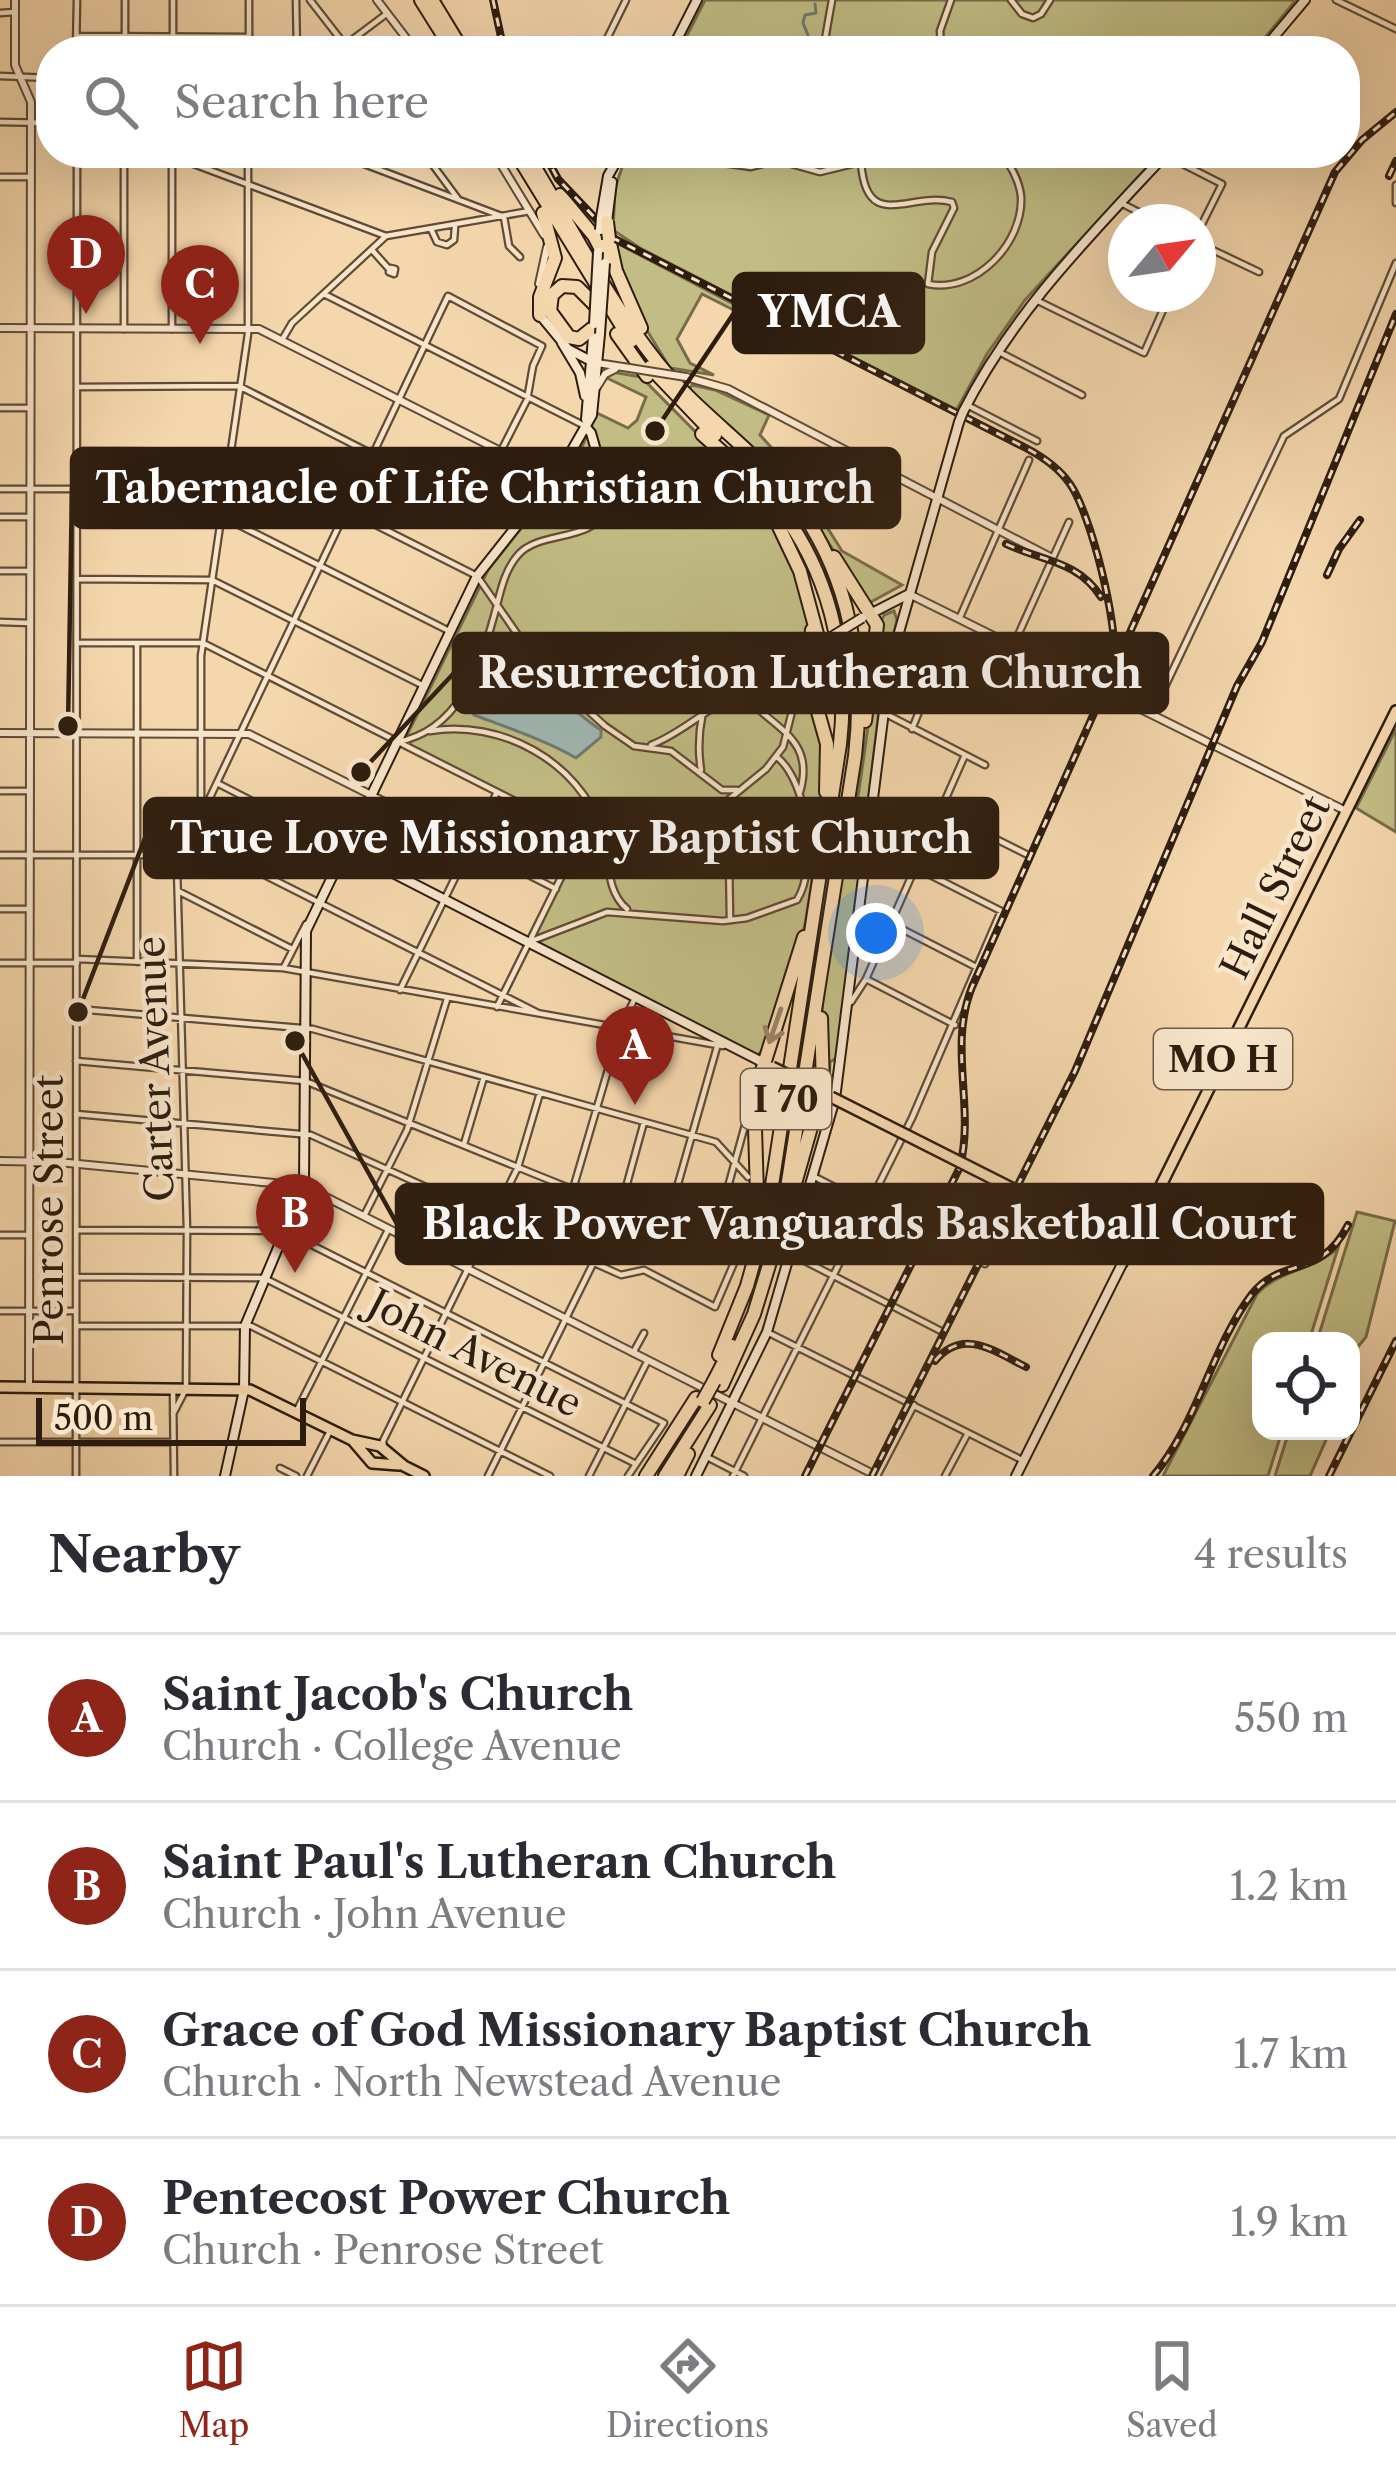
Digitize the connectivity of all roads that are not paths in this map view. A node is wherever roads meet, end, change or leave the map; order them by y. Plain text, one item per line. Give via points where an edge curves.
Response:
1 (15, 0) edge
2 (77, 0) edge
3 (125, 0) edge
4 (173, 0) edge
5 (249, 0) edge
6 (296, 0) edge
7 (310, 0) edge
8 (377, 0) edge
9 (417, 0) edge
10 (432, 0) edge
11 (626, 0) edge
12 (697, 0) edge
13 (832, 0) edge
14 (951, 0) edge
15 (1011, 0) edge
16 (1050, 0) edge
17 (1305, 0) edge
18 (1336, 0) edge
19 (0, 13) edge
20 (15, 13) junction
21 (387, 14) junction
22 (1396, 29) edge
23 (77, 36) edge
24 (125, 36) edge
25 (173, 36) edge
26 (249, 36) edge
27 (296, 36) edge
28 (338, 36) edge
29 (357, 36) edge
30 (404, 36) edge
31 (436, 36) edge
32 (442, 36) edge
33 (454, 36) edge
34 (608, 36) edge
35 (679, 36) edge
36 (826, 36) edge
37 (940, 36) edge
38 (1275, 36) edge
39 (0, 76) edge
40 (19, 77) junction
41 (36, 78) edge
42 (0, 122) edge
43 (31, 123) junction
44 (36, 123) edge
45 (76, 168) edge
46 (124, 168) edge
47 (169, 168) edge
48 (206, 168) edge
49 (248, 168) edge
50 (375, 168) edge
51 (435, 168) edge
52 (505, 168) edge
53 (514, 168) edge
54 (531, 168) edge
55 (532, 168) edge
56 (536, 168) edge
57 (616, 168) edge
58 (806, 168) edge
59 (836, 168) edge
60 (862, 168) edge
61 (1012, 168) edge
62 (1153, 168) edge
63 (1192, 168) edge
64 (0, 177) edge
65 (31, 177) junction
66 (248, 184) junction
67 (1396, 184) edge
68 (458, 199) junction
69 (1121, 203) joint
70 (1396, 203) edge
71 (1212, 204) edge
72 (537, 213) junction
73 (504, 217) junction
74 (455, 225) junction
75 (431, 229) junction
76 (386, 236) junction
77 (603, 240) junction
78 (547, 247) junction
79 (372, 250) junction
80 (1216, 252) edge
81 (520, 256) dead end
82 (1396, 263) edge
83 (389, 268) dead end
84 (1259, 272) dead end
85 (549, 278) junction
86 (324, 294) junction
87 (1033, 299) junction
88 (1162, 312) edge
89 (540, 315) junction
90 (0, 328) edge
91 (31, 328) junction
92 (77, 328) junction
93 (124, 329) junction
94 (172, 329) junction
95 (248, 329) junction
96 (599, 329) junction
97 (559, 339) junction
98 (282, 340) junction
99 (425, 344) junction
100 (996, 350) junction
101 (595, 362) junction
102 (619, 367) junction
103 (683, 383) junction
104 (239, 386) junction
105 (77, 387) junction
106 (597, 387) junction
107 (1082, 395) dead end
108 (527, 396) junction
109 (398, 399) junction
110 (0, 408) edge
111 (31, 408) junction
112 (587, 412) junction
113 (963, 413) junction
114 (585, 427) junction
115 (1037, 441) dead end
116 (77, 451) junction
117 (501, 451) junction
118 (231, 452) junction
119 (372, 454) junction
120 (571, 454) junction
121 (597, 454) junction
122 (1029, 460) dead end
123 (554, 478) junction
124 (753, 480) junction
125 (0, 489) edge
126 (31, 489) junction
127 (77, 489) junction
128 (936, 496) junction
129 (346, 510) junction
130 (77, 515) junction
131 (221, 516) junction
132 (0, 517) edge
133 (31, 517) junction
134 (808, 522) junction
135 (1069, 522) dead end
136 (515, 527) junction
137 (998, 529) junction
138 (1052, 558) junction
139 (320, 566) junction
140 (0, 571) edge
141 (30, 571) junction
142 (477, 576) junction
143 (77, 578) junction
144 (212, 580) junction
145 (909, 594) junction
146 (497, 604) junction
147 (887, 604) junction
148 (867, 616) junction
149 (903, 616) junction
150 (960, 616) junction
151 (294, 621) junction
152 (0, 622) edge
153 (30, 622) junction
154 (813, 622) junction
155 (451, 632) junction
156 (77, 643) junction
157 (137, 643) junction
158 (822, 643) junction
159 (203, 644) junction
160 (1014, 644) junction
161 (894, 650) junction
162 (807, 659) junction
163 (268, 676) junction
164 (424, 686) junction
165 (743, 694) junction
166 (802, 700) junction
167 (706, 710) junction
168 (1396, 711) edge
169 (884, 713) junction
170 (1152, 714) junction
171 (912, 729) junction
172 (0, 733) edge
173 (30, 733) junction
174 (424, 733) junction
175 (77, 734) junction
176 (138, 734) junction
177 (200, 734) junction
178 (241, 734) junction
179 (788, 735) junction
180 (397, 742) junction
181 (646, 746) junction
182 (965, 755) junction
183 (855, 756) junction
184 (777, 757) junction
185 (986, 765) dead end
186 (702, 773) junction
187 (217, 783) junction
188 (0, 790) edge
189 (722, 790) junction
190 (736, 790) junction
191 (30, 791) junction
192 (497, 792) junction
193 (371, 795) junction
194 (800, 798) junction
195 (728, 800) junction
196 (940, 811) junction
197 (1346, 811) junction
198 (201, 817) junction
199 (191, 838) junction
200 (868, 843) junction
201 (471, 846) junction
202 (344, 848) junction
203 (76, 854) junction
204 (1026, 854) dead end
205 (0, 855) edge
206 (30, 855) junction
207 (137, 855) junction
208 (182, 855) junction
209 (822, 859) junction
210 (914, 866) junction
211 (556, 889) junction
212 (178, 891) junction
213 (445, 899) junction
214 (319, 902) junction
215 (860, 907) junction
216 (0, 908) edge
217 (30, 909) junction
218 (630, 910) junction
219 (814, 910) junction
220 (310, 919) junction
221 (730, 921) junction
222 (890, 922) junction
223 (529, 942) junction
224 (292, 950) junction
225 (418, 952) junction
226 (77, 961) junction
227 (137, 962) junction
228 (0, 963) edge
229 (30, 963) junction
230 (180, 964) junction
231 (823, 967) junction
232 (976, 967) junction
233 (283, 968) junction
234 (305, 973) junction
235 (866, 979) junction
236 (400, 990) junction
237 (503, 995) junction
238 (636, 996) junction
239 (447, 999) junction
240 (847, 1006) junction
241 (497, 1007) junction
242 (76, 1009) junction
243 (543, 1016) junction
244 (182, 1018) junction
245 (955, 1025) junction
246 (305, 1028) junction
247 (620, 1029) junction
248 (718, 1042) junction
249 (76, 1061) junction
250 (427, 1061) junction
251 (768, 1065) junction
252 (183, 1071) junction
253 (484, 1077) junction
254 (305, 1081) junction
255 (540, 1093) junction
256 (754, 1096) junction
257 (824, 1096) junction
258 (596, 1108) junction
259 (76, 1114) junction
260 (644, 1122) junction
261 (185, 1123) junction
262 (409, 1123) junction
263 (304, 1134) junction
264 (904, 1135) junction
265 (692, 1136) junction
266 (464, 1144) junction
267 (0, 1161) edge
268 (30, 1162) junction
269 (735, 1162) junction
270 (75, 1165) junction
271 (518, 1168) junction
272 (387, 1170) junction
273 (187, 1175) junction
274 (813, 1176) junction
275 (748, 1177) dead end
276 (304, 1186) junction
277 (573, 1190) junction
278 (871, 1204) junction
279 (620, 1209) junction
280 (364, 1216) junction
281 (494, 1218) junction
282 (666, 1226) junction
283 (781, 1226) junction
284 (1141, 1226) junction
285 (388, 1228) junction
286 (76, 1230) junction
287 (187, 1230) junction
288 (284, 1231) junction
289 (0, 1235) edge
290 (29, 1235) junction
291 (1110, 1238) junction
292 (712, 1245) junction
293 (1130, 1248) junction
294 (791, 1254) junction
295 (593, 1263) junction
296 (1122, 1263) junction
297 (470, 1270) junction
298 (366, 1273) junction
299 (834, 1276) junction
300 (76, 1277) junction
301 (186, 1278) junction
302 (264, 1278) junction
303 (747, 1286) junction
304 (0, 1311) edge
305 (29, 1311) junction
306 (76, 1311) junction
307 (447, 1314) junction
308 (343, 1317) junction
309 (566, 1318) junction
310 (76, 1326) junction
311 (186, 1326) junction
312 (245, 1326) junction
313 (941, 1331) dead end
314 (767, 1332) junction
315 (644, 1333) dead end
316 (799, 1347) junction
317 (633, 1353) junction
318 (425, 1358) junction
319 (648, 1360) junction
320 (322, 1361) junction
321 (544, 1362) junction
322 (714, 1381) junction
323 (0, 1387) edge
324 (28, 1387) junction
325 (76, 1388) junction
326 (173, 1389) junction
327 (186, 1389) junction
328 (244, 1390) junction
329 (703, 1401) junction
330 (403, 1402) junction
331 (626, 1403) junction
332 (734, 1403) junction
333 (914, 1405) junction
334 (522, 1406) junction
335 (296, 1412) junction
336 (173, 1414) junction
337 (764, 1419) junction
338 (702, 1420) junction
339 (331, 1430) junction
340 (968, 1432) junction
341 (352, 1440) junction
342 (0, 1442) edge
343 (76, 1442) junction
344 (174, 1442) junction
345 (382, 1445) junction
346 (603, 1448) junction
347 (500, 1451) junction
348 (706, 1457) junction
349 (1024, 1461) junction
350 (371, 1465) junction
351 (404, 1466) junction
352 (280, 1468) dead end
353 (640, 1472) edge
354 (734, 1474) edge
355 (76, 1476) edge
356 (173, 1476) edge
357 (226, 1476) edge
358 (296, 1476) edge
359 (307, 1476) edge
360 (424, 1476) edge
361 (488, 1476) edge
362 (550, 1476) edge
363 (589, 1476) edge
364 (628, 1476) edge
365 (655, 1476) edge
366 (665, 1476) edge
367 (677, 1476) edge
368 (696, 1476) edge
369 (744, 1476) edge
370 (877, 1476) edge
371 (945, 1476) edge
372 (1016, 1476) edge

1 - 20 street
2 - 23 street
3 - 24 street
4 - 25 street
5 - 26 street
6 - 27 street
7 - 28 street
8 - 21 street
9 - 31 highway
9 - 32 highway
10 - 33 highway
11 - 34 street
12 - 35 main road
13 - 36 street
14 - 37 street
15 - 16 street via 1027,18
17 - 38 main road
18 - 22 street
19 - 20 street
20 - 40 street
21 - 29 street
21 - 30 street
39 - 40 street
40 - 41 street
40 - 43 street via 32,102
42 - 43 street
43 - 44 street
43 - 65 street
45 - 92 street, Penrose Street
46 - 93 street
47 - 94 street
48 - 66 street
49 - 66 street, Carter Avenue
50 - 68 street
51 - 68 street
52 - 72 street
53 - 72 highway, I 70
54 - 322 highway via 642,357 796,518 827,576 846,638 848,744 780,1191 753,1293
55 - 103 highway, I 70 via 636,334
56 - 77 highway
57 - 77 main road
58 - 59 street
60 - 61 street via 881,204 955,205 932,252 931,286 968,280 1012,235 1020,193
62 - 69 main road
63 - 71 street via 1222,184
64 - 65 street
65 - 91 street
66 - 76 street
66 - 95 street, Carter Avenue
67 - 70 street
68 - 73 street
69 - 87 main road
72 - 73 street
72 - 78 street
72 - 85 highway via 555,253
72 - 96 highway, I 70
73 - 74 street
73 - 81 street via 509,246
74 - 75 street
74 - 75 street via 447,245
75 - 76 street
76 - 79 street
77 - 96 main road, bridge
77 - 103 highway via 631,309
78 - 85 street
78 - 89 street via 536,295
79 - 83 street
79 - 86 street
80 - 84 street
82 - 170 street via 1340,399 1283,436
85 - 89 highway
85 - 97 street via 543,306
86 - 98 street
86 - 99 street
87 - 88 street via 1144,353
87 - 100 main road
89 - 97 main road
90 - 91 street
91 - 92 street
91 - 111 street
92 - 93 street
92 - 105 street, Penrose Street
93 - 94 street
94 - 95 street
95 - 98 street
95 - 104 street, Carter Avenue
96 - 101 main road
96 - 101 main road
96 - 102 street
96 - 124 highway, I 70
97 - 101 main road
97 - 112 main road via 582,378
98 - 109 street
99 - 108 street
99 - 108 street via 448,296 542,346
99 - 109 street
100 - 107 street
100 - 113 main road
101 - 102 street
101 - 106 main road
101 - 112 main road
102 - 103 street, bridge
102 - 106 street
103 - 128 street via 728,388
103 - 134 highway, I 70
104 - 105 street
104 - 118 street, Carter Avenue
104 - 119 street
105 - 116 street, Penrose Street
106 - 114 main road
108 - 114 street
108 - 117 street
109 - 117 street
109 - 119 street
110 - 111 street
111 - 126 street
112 - 114 main road
113 - 115 street
113 - 128 main road
114 - 120 main road
114 - 121 main road
116 - 118 street
116 - 127 street, Penrose Street
117 - 123 street
118 - 129 street
118 - 131 street, Carter Avenue
119 - 129 street
119 - 136 street
120 - 121 main road
120 - 123 main road
121 - 146 street via 608,498 602,516 525,548
122 - 137 street
123 - 136 main road
124 - 154 highway via 791,548
124 - 209 highway, I 70 via 807,554 838,640 843,718
125 - 126 street
126 - 127 street
126 - 133 street
127 - 130 street, Penrose Street
128 - 137 street
128 - 145 main road
129 - 139 street
129 - 142 street
130 - 131 street
130 - 143 street, Penrose Street
131 - 139 street
131 - 144 street, Carter Avenue
132 - 133 street
133 - 141 street
134 - 148 highway
134 - 183 highway, I 70 via 853,632
135 - 138 street
136 - 142 main road
137 - 138 street
137 - 150 street
138 - 160 street
139 - 151 street
139 - 155 street
140 - 141 street
141 - 153 street
142 - 146 street
142 - 155 main road
143 - 144 street
143 - 156 street, Penrose Street
144 - 151 street
144 - 159 street, Carter Avenue
145 - 147 main road
145 - 149 main road
145 - 150 street
146 - 174 street via 467,690
146 - 181 street via 562,690 618,736
147 - 148 main road
147 - 149 main road
148 - 158 main road, bridge
148 - 183 highway via 877,625 875,656
149 - 161 main road
150 - 160 street
151 - 163 street
151 - 164 street
152 - 153 street
153 - 173 street
154 - 158 highway
154 - 162 highway
155 - 164 main road
156 - 157 street
156 - 175 street, Penrose Street
157 - 159 street
157 - 176 street
158 - 162 main road
159 - 163 street
159 - 177 street, Carter Avenue
160 - 170 street
161 - 169 main road
161 - 171 street via 935,672
162 - 166 main road
162 - 166 street
163 - 178 street
163 - 180 street
164 - 180 main road
165 - 167 street
165 - 167 street via 728,668
165 - 179 street
166 - 179 street
166 - 209 highway via 819,710 827,757
167 - 181 street
167 - 186 street
168 - 197 main road, Hall Street / MO H
169 - 171 street
169 - 200 main road
170 - 197 street
171 - 182 street
172 - 173 street
173 - 175 street
173 - 191 street
174 - 180 street
174 - 218 street via 504,736 560,770 596,815 614,891
175 - 176 street
175 - 203 street, Penrose Street
176 - 177 street
176 - 207 street
177 - 178 street
177 - 198 street, Carter Avenue
178 - 187 street
178 - 193 street
179 - 184 street
179 - 194 street via 805,761
180 - 192 street
180 - 193 main road
181 - 186 street via 671,751
182 - 185 street
182 - 196 street
183 - 231 highway, I 70
184 - 190 street
184 - 194 street
186 - 189 street
187 - 198 street
187 - 202 street
188 - 191 street
189 - 190 street
189 - 195 street
190 - 195 street
191 - 206 street
192 - 201 street
192 - 211 street via 581,836
193 - 201 street
193 - 202 main road
194 - 221 street via 809,839 800,896
195 - 221 street
196 - 204 street
196 - 210 street
197 - 284 main road, Hall Street / MO H
198 - 199 street, Carter Avenue
199 - 208 street, Carter Avenue
199 - 214 street
200 - 210 street
200 - 215 main road
201 - 211 street
201 - 213 street
202 - 213 main road
202 - 214 main road
203 - 206 street
203 - 207 street
203 - 226 street, Penrose Street
205 - 206 street
206 - 217 street
207 - 208 street
207 - 227 street
208 - 212 street, Carter Avenue
209 - 219 highway, I 70
210 - 222 street
210 - 232 street via 1001,911
211 - 223 street
212 - 224 street
212 - 230 street, Carter Avenue
213 - 223 main road
213 - 225 street
214 - 220 main road
214 - 225 street
215 - 222 street
215 - 240 main road
216 - 217 street
217 - 229 street
218 - 221 street
218 - 223 street via 592,914
219 -> 251 highway
219 - 303 highway, I 70 via 768,1211
220 - 224 street
220 - 234 main road
222 - 232 street
222 - 235 street
223 - 237 street
223 - 238 main road
224 - 233 street
225 - 236 street
225 - 237 street
226 - 227 street
226 - 229 street
226 - 242 street, Penrose Street
227 - 230 street
228 - 229 street
229 - 268 street
230 - 233 street
230 - 244 street, Carter Avenue
231 - 257 highway
231 - 283 highway, I 70
232 - 245 street
233 - 234 street
234 - 236 street
234 - 246 main road
235 - 240 street
235 - 245 street
236 - 239 street
237 - 241 street
237 - 243 street
238 - 247 street
238 - 248 main road
239 - 241 street
239 - 250 street
240 - 257 main road
241 - 243 street
242 - 244 street
242 - 249 street, Penrose Street
243 - 247 street
244 - 246 street
244 - 252 street, Carter Avenue
245 - 264 street
246 - 250 street
246 - 254 main road
247 - 248 street
247 - 258 street
248 - 251 main road
248 - 265 street
249 - 252 street
249 - 259 street, Penrose Street
250 - 253 street
250 - 262 street
251 - 256 highway
251 - 257 main road, bridge
252 - 254 street
252 - 261 street, Carter Avenue
253 - 255 street
253 - 266 street
254 - 262 street
254 - 263 main road
255 - 258 street
255 - 271 street
256 - 269 street
256 - 303 highway via 760,1202
257 - 264 street
257 - 274 main road
257 - 283 highway
257 - 291 main road, bridge
258 - 260 street
258 - 277 street
259 - 261 street
259 - 270 street, Penrose Street
260 - 265 street
260 - 279 street
261 - 263 street
261 - 273 street, Carter Avenue
262 - 266 street
262 - 272 street
263 - 272 street
263 - 276 main road
264 - 278 street
264 - 278 street via 1019,1194 985,1264
265 - 269 street via 716,1142
265 - 282 street
266 - 271 street
267 - 268 street
268 - 270 street
268 - 290 street
269 - 275 street
269 - 292 street
270 - 273 street
270 - 286 street, Penrose Street
271 - 277 street
271 - 281 street
272 - 280 street
272 - 281 street
273 - 276 street
273 - 287 street, Carter Avenue
274 - 278 street
274 - 294 main road
276 - 280 street
276 - 288 main road
277 - 279 street
278 - 299 street
279 - 282 street
279 - 295 street
280 - 285 street
281 - 295 street
281 - 297 street
282 - 292 street
283 - 322 highway, I 70 via 754,1314
284 - 291 main road via 1127,1238
284 - 293 main road, Hall Street / MO H
285 - 297 street
285 - 298 street
286 - 287 street
286 - 300 street, Penrose Street
287 - 288 street
287 - 301 street, Carter Avenue
288 - 298 street
288 - 302 main road
289 - 290 street
290 - 305 street
291 - 293 main road
291 - 296 main road
292 - 295 street via 737,1256 715,1307 644,1270 621,1275
293 - 296 main road, Hall Street
294 - 299 street
294 - 314 main road
295 - 309 street
296 - 349 main road, Hall Street
297 - 307 street
297 - 309 street
298 - 307 street
298 - 308 street
299 - 313 street
299 - 316 street
300 - 301 street, John Avenue
300 - 306 street, Penrose Street
301 - 302 street, John Avenue
301 - 311 street, Carter Avenue
302 - 308 street, John Avenue
302 - 312 main road
303 - 322 highway, I 70
304 - 305 street
305 - 306 street
305 - 324 street
306 - 310 street, Penrose Street
307 - 318 street
307 - 321 street
308 - 318 street, John Avenue
308 - 320 street
309 - 317 street
309 - 321 street
310 - 311 street
310 - 325 street, Penrose Street
311 - 312 street
311 - 327 street, Carter Avenue
312 - 320 street
312 - 328 main road
314 - 316 street
314 - 332 main road
315 - 317 street
316 - 333 street
316 - 337 street
317 - 319 street
318 - 330 street
318 - 334 street, John Avenue
319 - 331 street
319 - 332 street
320 - 330 street
320 - 335 street
321 - 331 street
321 - 334 street
322 - 329 highway, I 70, bridge
323 - 324 main road
324 - 325 main road
325 - 326 main road
325 - 343 street, Penrose Street
326 - 327 main road
326 - 336 street, Carter Avenue
327 - 328 main road
327 - 336 street, Carter Avenue
328 - 335 main road
328 - 357 main road
329 - 338 highway, I 70
329 - 353 highway, I 70
329 - 365 highway
330 - 345 street
330 - 347 street
331 - 346 street
331 - 353 street via 664,1423
332 - 337 street
332 - 348 main road
333 - 340 street
333 - 370 street
334 - 346 street, John Avenue
334 - 347 street
335 - 339 main road
336 - 344 street, Carter Avenue
337 - 354 street
337 - 370 street
338 - 366 highway, I 70
338 - 367 highway
339 - 341 main road
339 - 359 street
340 - 349 street
340 - 371 street
341 - 345 main road
341 - 350 main road
342 - 343 street
343 - 344 street
343 - 355 street, Penrose Street
344 - 356 street, Carter Avenue
345 - 350 street via 383,1458
345 - 350 street via 369,1451
345 - 351 main road
346 - 353 street, John Avenue
346 - 363 street
347 - 361 street
347 - 362 street
348 - 354 street
348 - 368 main road
349 - 372 main road, Hall Street
350 - 351 main road
351 - 360 main road
352 - 358 street
353 - 364 street
354 - 369 street

